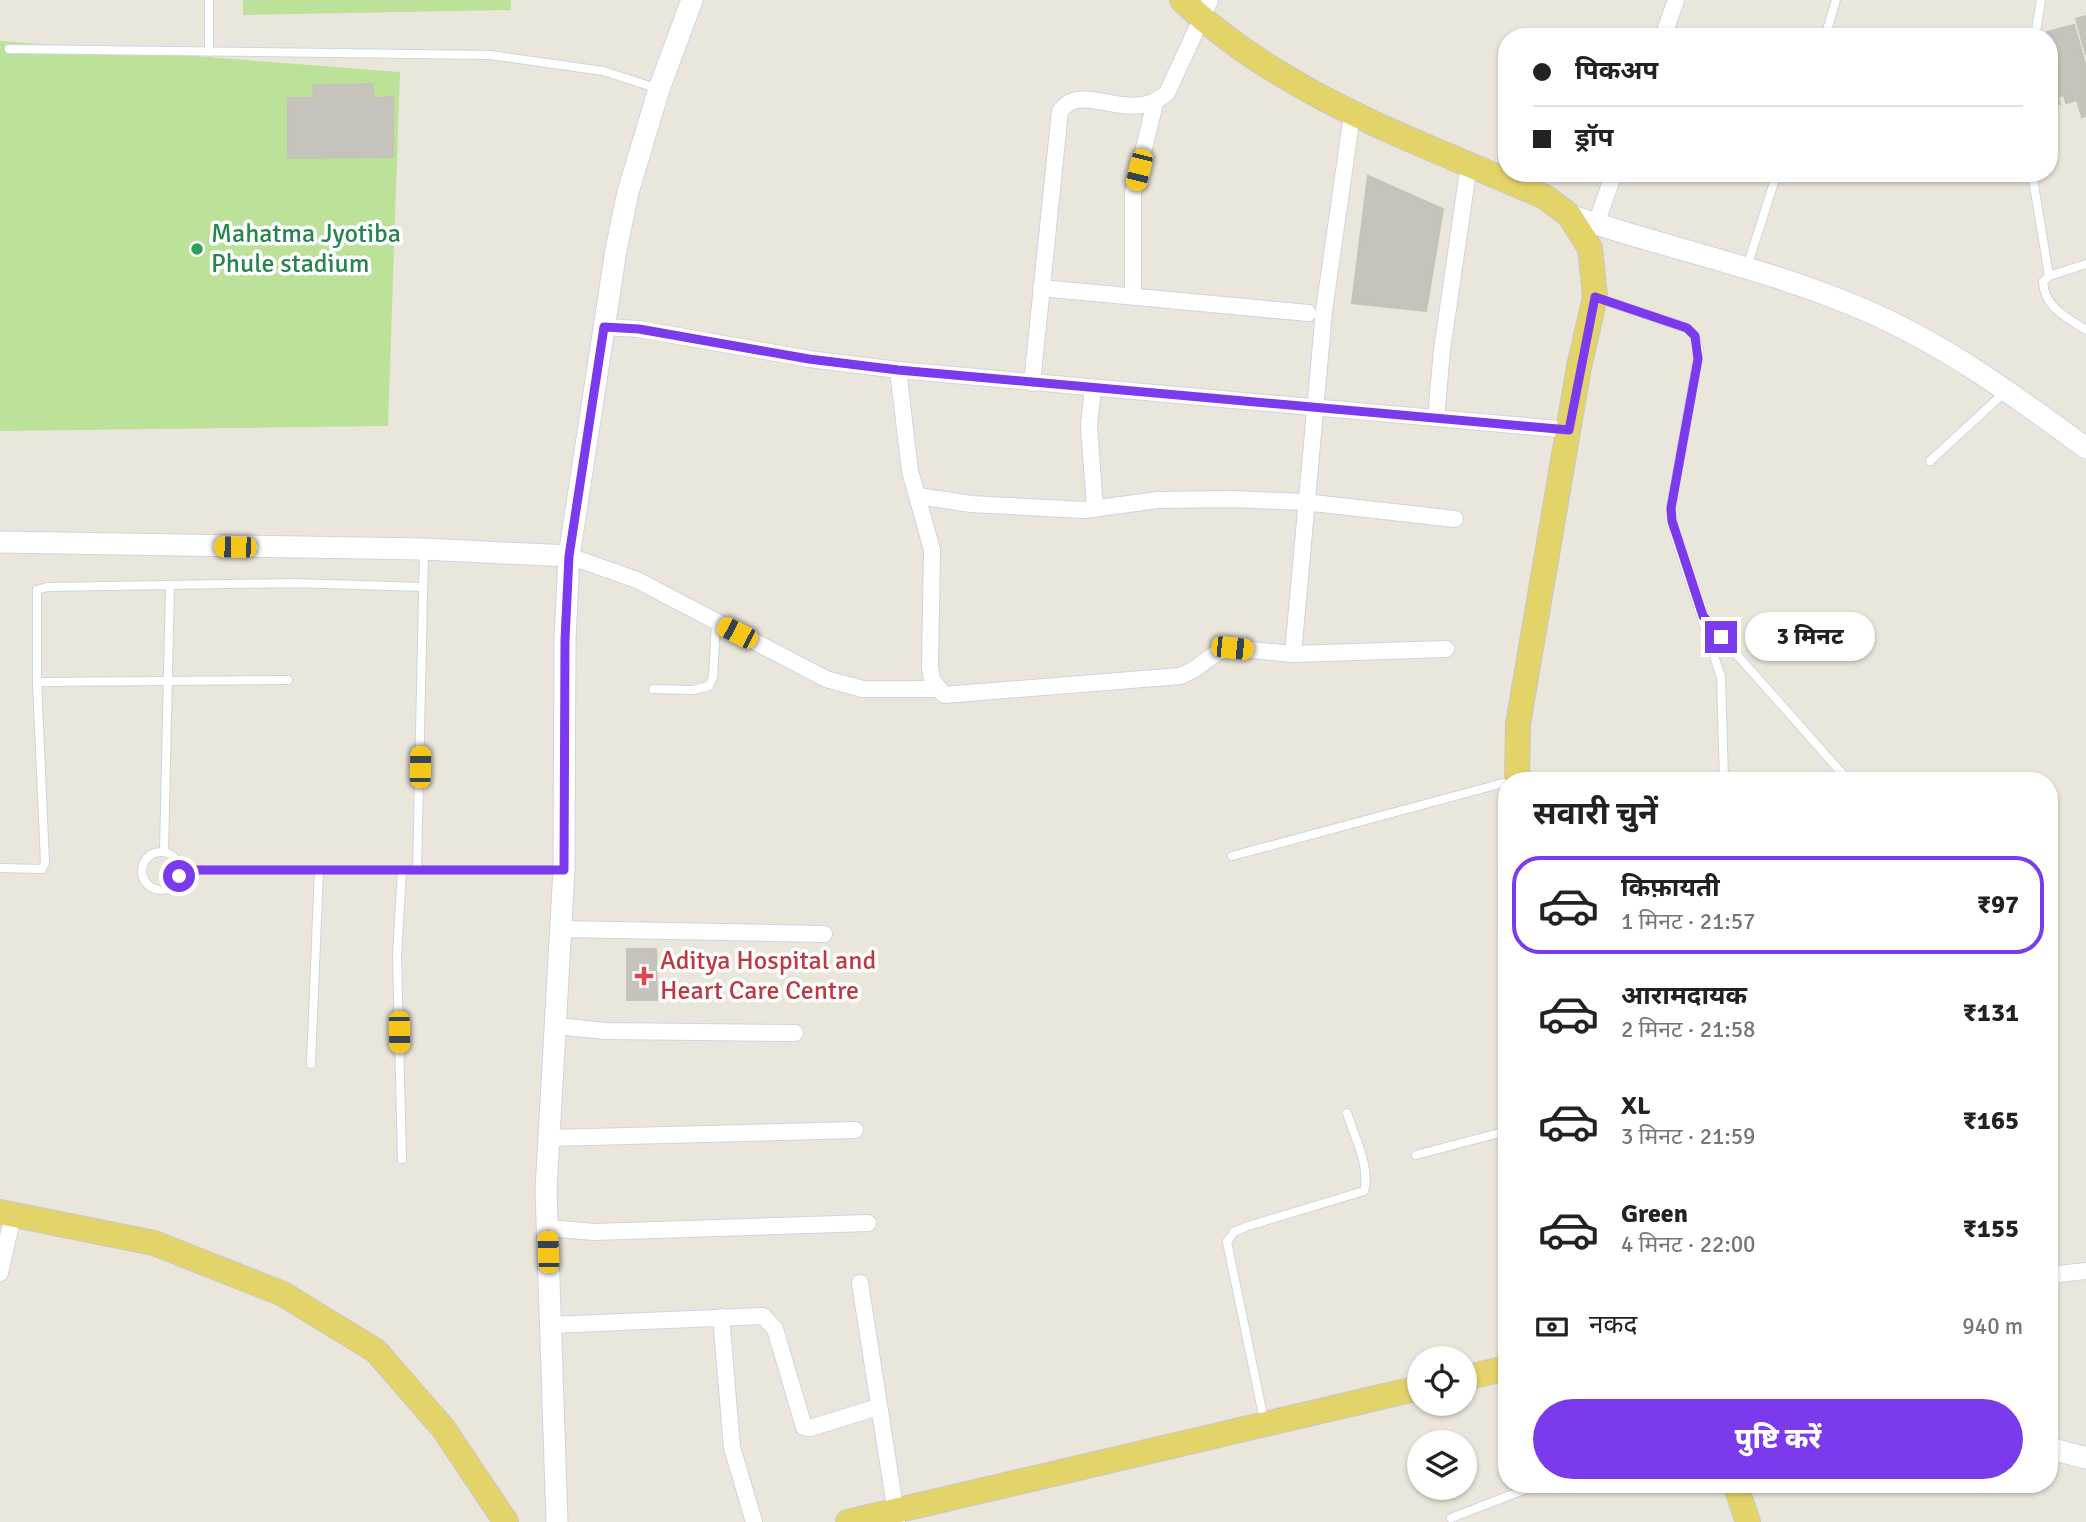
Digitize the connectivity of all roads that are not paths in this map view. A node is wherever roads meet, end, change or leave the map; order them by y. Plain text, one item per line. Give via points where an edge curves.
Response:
1 (209, 0) edge
2 (692, 0) edge
3 (1182, 0) edge
4 (1676, 0) edge
5 (1836, 0) edge
6 (2041, 0) edge
7 (1206, 10) edge
8 (1666, 28) edge
9 (1828, 28) edge
10 (2036, 28) edge
11 (9, 49) dead end
12 (209, 52) junction
13 (659, 89) junction
14 (1155, 103) junction
15 (1352, 114) junction
16 (1469, 164) junction
17 (1498, 177) edge
18 (1510, 182) edge
19 (1611, 182) edge
20 (1774, 182) edge
21 (2033, 182) edge
22 (1569, 215) junction
23 (1596, 224) junction
24 (2086, 264) edge
25 (1746, 268) junction
26 (2049, 276) junction
27 (1041, 288) junction
28 (1133, 296) junction
29 (1595, 297) junction
30 (1307, 313) dead end
31 (604, 327) junction
32 (2086, 330) edge
33 (898, 370) junction
34 (1032, 383) junction
35 (1093, 388) junction
36 (2007, 390) junction
37 (1314, 408) junction
38 (1436, 418) junction
39 (1569, 430) junction
40 (2086, 448) edge
41 (1930, 461) dead end
42 (918, 496) junction
43 (1304, 502) junction
44 (1095, 509) junction
45 (1455, 519) dead end
46 (0, 542) edge
47 (425, 549) junction
48 (569, 556) junction
49 (170, 585) junction
50 (424, 587) junction
51 (1703, 616) junction
52 (716, 623) junction
53 (1446, 649) dead end
54 (1293, 654) junction
55 (168, 679) junction
56 (288, 680) dead end
57 (37, 682) junction
58 (937, 688) junction
59 (653, 689) dead end
60 (1514, 772) edge
61 (1724, 772) edge
62 (1841, 772) edge
63 (1498, 785) edge
64 (164, 851) junction
65 (1232, 856) dead end
66 (0, 868) edge
67 (180, 870) junction
68 (319, 870) junction
69 (402, 870) junction
70 (417, 870) junction
71 (564, 870) junction
72 (561, 929) junction
73 (824, 934) dead end
74 (556, 1026) junction
75 (795, 1033) dead end
76 (311, 1064) dead end
77 (1347, 1113) dead end
78 (855, 1130) dead end
79 (1498, 1133) edge
80 (549, 1138) junction
81 (1416, 1155) dead end
82 (402, 1159) dead end
83 (6, 1213) edge
84 (868, 1223) dead end
85 (548, 1228) junction
86 (2086, 1271) edge
87 (0, 1273) edge
88 (2058, 1274) edge
89 (860, 1283) dead end
90 (721, 1317) junction
91 (551, 1325) junction
92 (1498, 1370) edge
93 (1477, 1375) edge
94 (1407, 1391) edge
95 (878, 1407) junction
96 (1264, 1423) junction
97 (2058, 1450) edge
98 (2086, 1458) edge
99 (1516, 1493) edge
100 (1738, 1493) edge
101 (896, 1516) edge
102 (1451, 1518) dead end
103 (506, 1522) edge
104 (557, 1522) edge
105 (754, 1522) edge
106 (848, 1522) edge
107 (1748, 1522) edge

1 - 12 lane
2 - 13 street
3 - 7 main road
4 - 8 street
5 - 9 lane
6 - 10 lane
7 - 14 street via 1167,93
7 - 15 main road via 1254,57
11 - 12 lane
12 - 13 lane via 491,55 603,71
13 - 31 street via 628,192
14 - 27 street via 1139,108 1078,99 1060,111
14 - 28 street via 1133,193
15 - 16 main road
15 - 37 street
16 - 17 main road
16 - 38 street
18 - 22 main road via 1545,197
19 - 23 street
20 - 25 lane
21 - 26 lane
22 - 23 street
22 - 29 main road via 1590,248
23 - 25 street
24 - 26 lane
25 - 36 street via 1873,314 1965,362
26 - 32 lane via 2043,282 2044,296 2053,308
27 - 28 street
27 - 34 street
28 - 30 street
29 - 39 main road
29 - 51 lane via 1687,328 1695,336 1698,359 1671,508 1675,537
31 - 33 street
31 - 48 street
33 - 34 street
33 - 42 street via 906,445
34 - 35 street
35 - 37 street
35 - 44 street via 1089,426
36 - 40 street
36 - 41 lane
37 - 38 street
37 - 43 street
38 - 39 street
39 - 60 main road via 1517,723
42 - 44 street via 992,505
42 - 58 street via 932,550 930,667
43 - 44 street via 1158,499
43 - 45 street
43 - 54 street
46 - 47 street
47 - 48 street
47 - 50 lane
48 - 52 street via 617,572
48 - 71 street
49 - 50 lane
49 - 55 lane
49 - 57 lane via 37,590
50 - 70 lane
51 - 61 lane via 1721,677
51 - 62 lane
52 - 58 street via 843,685 885,690
52 - 59 lane via 709,686
53 - 54 street
54 - 58 street via 1232,648 1180,676 957,696 944,695
55 - 56 lane
55 - 57 lane
55 - 64 lane
57 - 66 lane via 45,863 42,869 33,870
63 - 65 lane
64 - 67 lane via 175,858
64 - 67 lane via 146,858 141,869 144,881 154,889 167,889 177,882
67 - 68 lane
68 - 69 lane
68 - 76 lane
69 - 70 lane
69 - 82 lane via 397,956
70 - 71 lane
71 - 72 street
72 - 73 street
72 - 74 street
74 - 75 street via 606,1031
74 - 80 street
77 - 96 lane via 1364,1168 1364,1191 1248,1226 1234,1232 1227,1242
78 - 80 street
79 - 81 lane
80 - 85 street
83 - 87 street
83 - 103 main road via 154,1243 283,1294 376,1351 443,1428
84 - 85 street via 594,1232
85 - 91 street
86 - 88 street
89 - 95 street
90 - 91 street
90 - 95 street via 768,1318 804,1427
90 - 105 street via 732,1447
91 - 104 street
92 - 93 main road
94 - 96 main road
95 - 101 street
96 - 101 main road
97 - 98 street
99 - 102 lane
100 - 107 main road
101 - 106 main road

